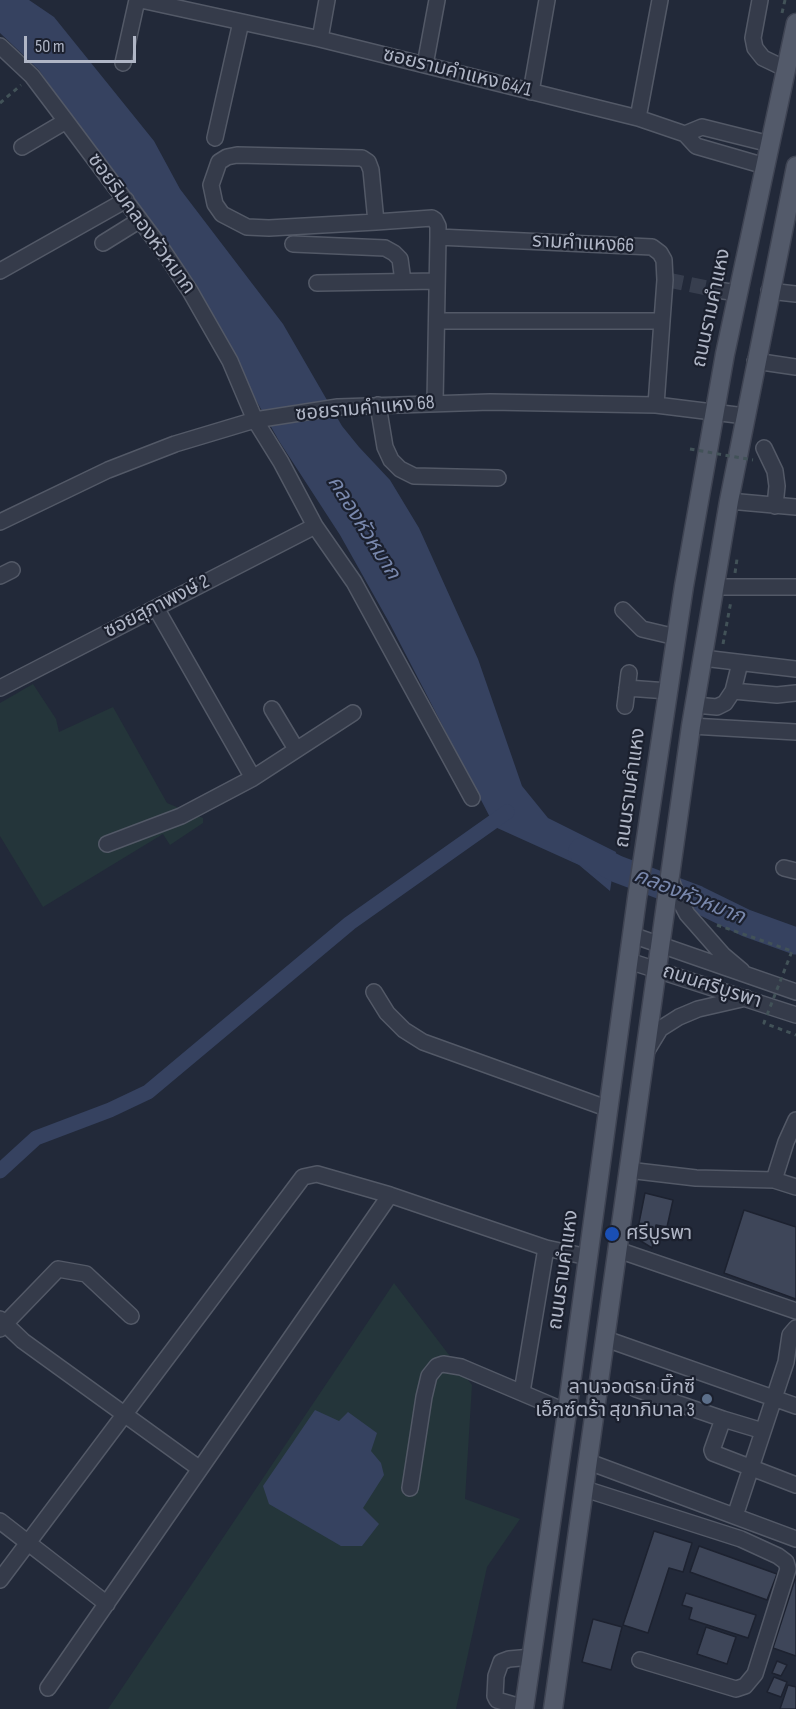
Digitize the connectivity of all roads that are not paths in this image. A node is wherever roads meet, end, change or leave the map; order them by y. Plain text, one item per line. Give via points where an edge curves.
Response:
1 (139, 0) edge
2 (327, 0) edge
3 (437, 0) edge
4 (547, 0) edge
5 (660, 0) edge
6 (760, 0) edge
7 (207, 7) edge
8 (241, 22) junction
9 (796, 23) edge
10 (320, 39) junction
11 (0, 46) edge
12 (123, 63) dead end
13 (425, 65) junction
14 (786, 69) junction
15 (531, 92) junction
16 (638, 118) junction
17 (66, 121) junction
18 (686, 134) junction
19 (215, 138) dead end
20 (770, 144) junction
21 (22, 147) dead end
22 (765, 166) junction
23 (796, 166) edge
24 (126, 200) junction
25 (140, 220) junction
26 (376, 222) junction
27 (438, 237) junction
28 (104, 243) dead end
29 (293, 244) dead end
30 (0, 271) edge
31 (403, 281) junction
32 (437, 281) junction
33 (317, 283) dead end
34 (717, 290) tunnel mouth
35 (770, 291) junction
36 (738, 293) junction
37 (796, 294) edge
38 (438, 321) junction
39 (662, 321) junction
40 (755, 361) junction
41 (796, 367) edge
42 (435, 403) junction
43 (378, 405) junction
44 (656, 405) junction
45 (714, 413) junction
46 (745, 416) junction
47 (259, 420) junction
48 (759, 454) road end
49 (498, 478) dead end
50 (729, 501) junction
51 (775, 506) junction
52 (796, 507) edge
53 (0, 522) edge
54 (315, 526) junction
55 (714, 587) junction
56 (796, 587) edge
57 (156, 608) junction
58 (623, 610) dead end
59 (676, 637) junction
60 (703, 658) junction
61 (740, 663) junction
62 (796, 669) edge
63 (0, 688) edge
64 (668, 691) junction
65 (733, 691) junction
66 (796, 693) edge
67 (695, 705) junction
68 (625, 706) dead end
69 (272, 709) dead end
70 (353, 713) dead end
71 (691, 726) junction
72 (796, 732) edge
73 (296, 749) junction
74 (253, 778) junction
75 (472, 798) dead end
76 (107, 844) dead end
77 (669, 874) junction
78 (632, 935) junction
79 (660, 944) junction
80 (628, 961) junction
81 (656, 969) junction
82 (749, 977) junction
83 (374, 992) dead end
84 (796, 992) edge
85 (746, 998) junction
86 (796, 1015) edge
87 (644, 1054) junction
88 (609, 1109) junction
89 (796, 1120) edge
90 (628, 1170) junction
91 (774, 1180) junction
92 (796, 1187) edge
93 (390, 1195) junction
94 (546, 1248) junction
95 (618, 1250) junction
96 (588, 1257) junction
97 (796, 1311) edge
98 (131, 1316) dead end
99 (2, 1324) edge
100 (796, 1328) edge
101 (606, 1339) junction
102 (791, 1363) edge
103 (636, 1389) dead end
104 (522, 1392) junction
105 (774, 1398) junction
106 (796, 1406) edge
107 (567, 1412) junction
108 (124, 1414) junction
109 (723, 1419) junction
110 (763, 1431) junction
111 (589, 1462) junction
112 (200, 1469) junction
113 (751, 1469) junction
114 (796, 1485) edge
115 (410, 1488) dead end
116 (585, 1489) junction
117 (735, 1516) junction
118 (0, 1521) edge
119 (796, 1539) edge
120 (29, 1542) junction
121 (0, 1580) edge
122 (107, 1604) junction
123 (532, 1657) junction
124 (640, 1660) dead end
125 (48, 1688) dead end
126 (524, 1708) edge
127 (553, 1709) edge

1 - 7 street, ซอยรามคำแหง 64/1
1 - 12 street
2 - 10 street
3 - 13 street
4 - 15 street
5 - 16 street
6 - 14 street via 753,38 755,48 763,58
7 - 8 street, ซอยรามคำแหง 64/1
8 - 10 street, ซอยรามคำแหง 64/1
8 - 19 street
9 - 14 main road, ถนนรามคำแหง
10 - 13 street, ซอยรามคำแหง 64/1
11 - 17 street, ซอยริมคลองหัวหมาก via 32,76
13 - 15 street, ซอยรามคำแหง 64/1
14 - 20 main road, ถนนรามคำแหง
15 - 16 street, ซอยรามคำแหง 64/1
16 - 18 street, ซอยรามคำแหง 64/1
17 - 21 street
17 - 24 street, ซอยริมคลองหัวหมาก
18 - 20 street via 702,127
18 - 22 street, ซอยรามคำแหง 64/1 via 696,146
20 - 22 main road, ถนนรามคำแหง
22 - 36 main road, ถนนรามคำแหง
23 - 35 main road
24 - 25 street, ซอยริมคลองหัวหมาก
24 - 30 street
25 - 28 street
25 - 47 street, ซอยริมคลองหัวหมาก via 190,291
26 - 26 street via 247,227 222,214 211,185 219,162 237,155 362,158 371,170
26 - 27 street via 432,218 438,226
27 - 32 street
27 - 39 street, รามคำแหง66 via 652,247 664,260 667,280
29 - 31 street via 385,248 400,259
31 - 32 street
31 - 33 street
32 - 38 street
34 - 36 street
35 - 37 street
35 - 40 main road
36 - 45 main road, ถนนรามคำแหง
38 - 39 street
38 - 42 street
39 - 44 street, รามคำแหง66
40 - 41 street
40 - 46 main road
42 - 43 street, ซอยรามคำแหง 68
42 - 44 street, ซอยรามคำแหง 68
43 - 47 street, ซอยรามคำแหง 68 via 338,407
43 - 49 street via 385,447 400,469 414,476
44 - 45 street, ซอยรามคำแหง 68
45 - 46 street, ซอยรามคำแหง 68
45 - 59 main road, ถนนรามคำแหง
46 - 50 main road
47 - 53 street, ซอยรามคำแหง 68 via 176,444 108,470
47 - 54 street, ซอยริมคลองหัวหมาก
48 - 51 street via 775,471
50 - 51 street
50 - 55 main road
51 - 52 street
54 - 57 street, ซอยสุภาพงษ์ 2
54 - 75 street, ซอยริมคลองหัวหมาก via 354,582
55 - 56 street
55 - 60 main road
57 - 63 street, ซอยสุภาพงษ์ 2
57 - 74 street
58 - 59 street via 642,629
59 - 64 main road, ถนนรามคำแหง
60 - 61 street
60 - 67 main road
61 - 62 street
61 - 65 street
64 - 68 street via 628,680
64 - 78 main road, ถนนรามคำแหง
65 - 66 street
65 - 67 street via 717,707
67 - 71 main road
69 - 73 street
70 - 73 street
71 - 72 street
71 - 77 main road
73 - 74 street
74 - 76 street via 189,812
77 - 79 main road
77 - 82 street via 687,914 707,929 723,955
78 - 79 street, ถนนศรีบูรพา
78 - 80 main road, ถนนรามคำแหง
79 - 81 main road
79 - 82 street, ถนนศรีบูรพา
80 - 81 street, ถนนศรีบูรพา
80 - 88 main road, ถนนรามคำแหง
81 - 85 street, ถนนศรีบูรพา
81 - 87 main road
82 - 84 street, ถนนศรีบูรพา
83 - 88 street via 387,1013 423,1042
85 - 86 street, ถนนศรีบูรพา
85 - 87 street via 679,1017 660,1029
87 - 90 main road
88 - 96 main road, ถนนรามคำแหง
89 - 91 street
90 - 91 street via 696,1178
90 - 95 main road
91 - 92 street
93 - 94 street
93 - 108 street via 317,1174 303,1177
93 - 112 street
94 - 96 street
94 - 104 street
95 - 97 street
95 - 101 main road
96 - 107 main road, ถนนรามคำแหง
98 - 99 street via 86,1274 58,1269
99 - 108 street
100 - 102 street via 790,1335
101 - 105 street
101 - 111 main road
102 - 105 street
103 - 109 street
104 - 107 street
104 - 115 street via 461,1367 437,1366 429,1376 424,1397
105 - 106 street
105 - 110 street
107 - 123 main road, ถนนรามคำแหง
108 - 112 street
108 - 120 street
109 - 110 street
109 - 113 street via 713,1453
110 - 113 street
111 - 116 main road
111 - 117 street
112 - 122 street
113 - 114 street
113 - 117 street
116 - 124 street via 741,1539 786,1562 788,1569 755,1674 745,1686 736,1689
116 - 127 main road
117 - 119 street
118 - 120 street
120 - 121 street
120 - 122 street
122 - 125 street
123 - 126 main road, ถนนรามคำแหง
123 - 126 street via 501,1662 496,1676 497,1700

